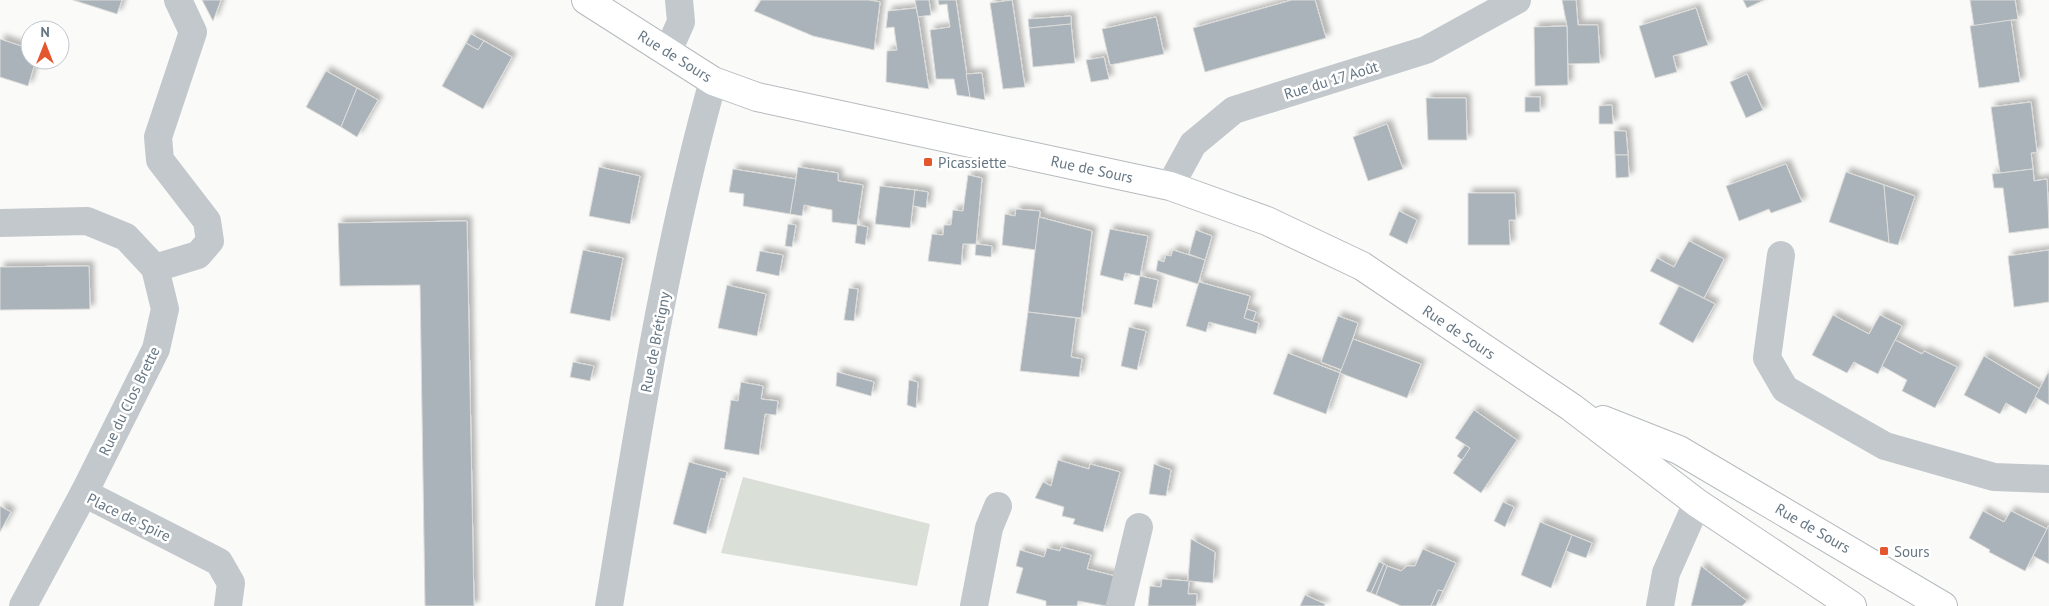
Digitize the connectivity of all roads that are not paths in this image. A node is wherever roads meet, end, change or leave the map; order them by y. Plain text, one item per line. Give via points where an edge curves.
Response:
1 (178, 0) edge
2 (586, 0) edge
3 (679, 0) edge
4 (1517, 0) edge
5 (668, 51) junction
6 (713, 81) junction
7 (1170, 186) junction
8 (0, 223) edge
9 (1781, 256) dead end
10 (155, 268) junction
11 (1571, 407) junction
12 (2049, 479) edge
13 (84, 493) junction
14 (1698, 503) junction
15 (998, 506) dead end
16 (1140, 527) dead end
17 (23, 606) edge
18 (228, 606) edge
19 (609, 606) edge
20 (974, 606) edge
21 (1120, 606) edge
22 (1660, 606) edge
23 (1852, 606) edge
24 (1943, 606) edge

1 - 10 street via 192,32 158,137 160,160 208,221 210,241 198,255
2 - 5 main road, Rue de Sours
3 - 5 street via 681,22
4 - 7 street, Rue du 17 Août via 1426,50 1234,110 1193,144
5 - 6 main road, Rue de Sours
6 - 7 main road, Rue de Sours via 757,97
6 - 19 street, Rue de Brétigny via 653,342
7 - 11 main road, Rue de Sours via 1267,221 1362,266
8 - 10 street, Rue du Clos Brette via 87,221 126,237
9 - 12 street via 1767,358 1785,389 1885,446 1994,477
10 - 13 street, Rue du Clos Brette via 165,309 156,349
11 - 14 main road, Rue de Sours
11 - 24 main road, Rue de Sours via 1679,450
13 - 17 street, Place de Spire
13 - 18 street, Place de Spire via 220,562 231,583
14 - 22 street via 1666,573
14 - 23 main road, Rue de Sours
15 - 20 street via 989,528
16 - 21 street

